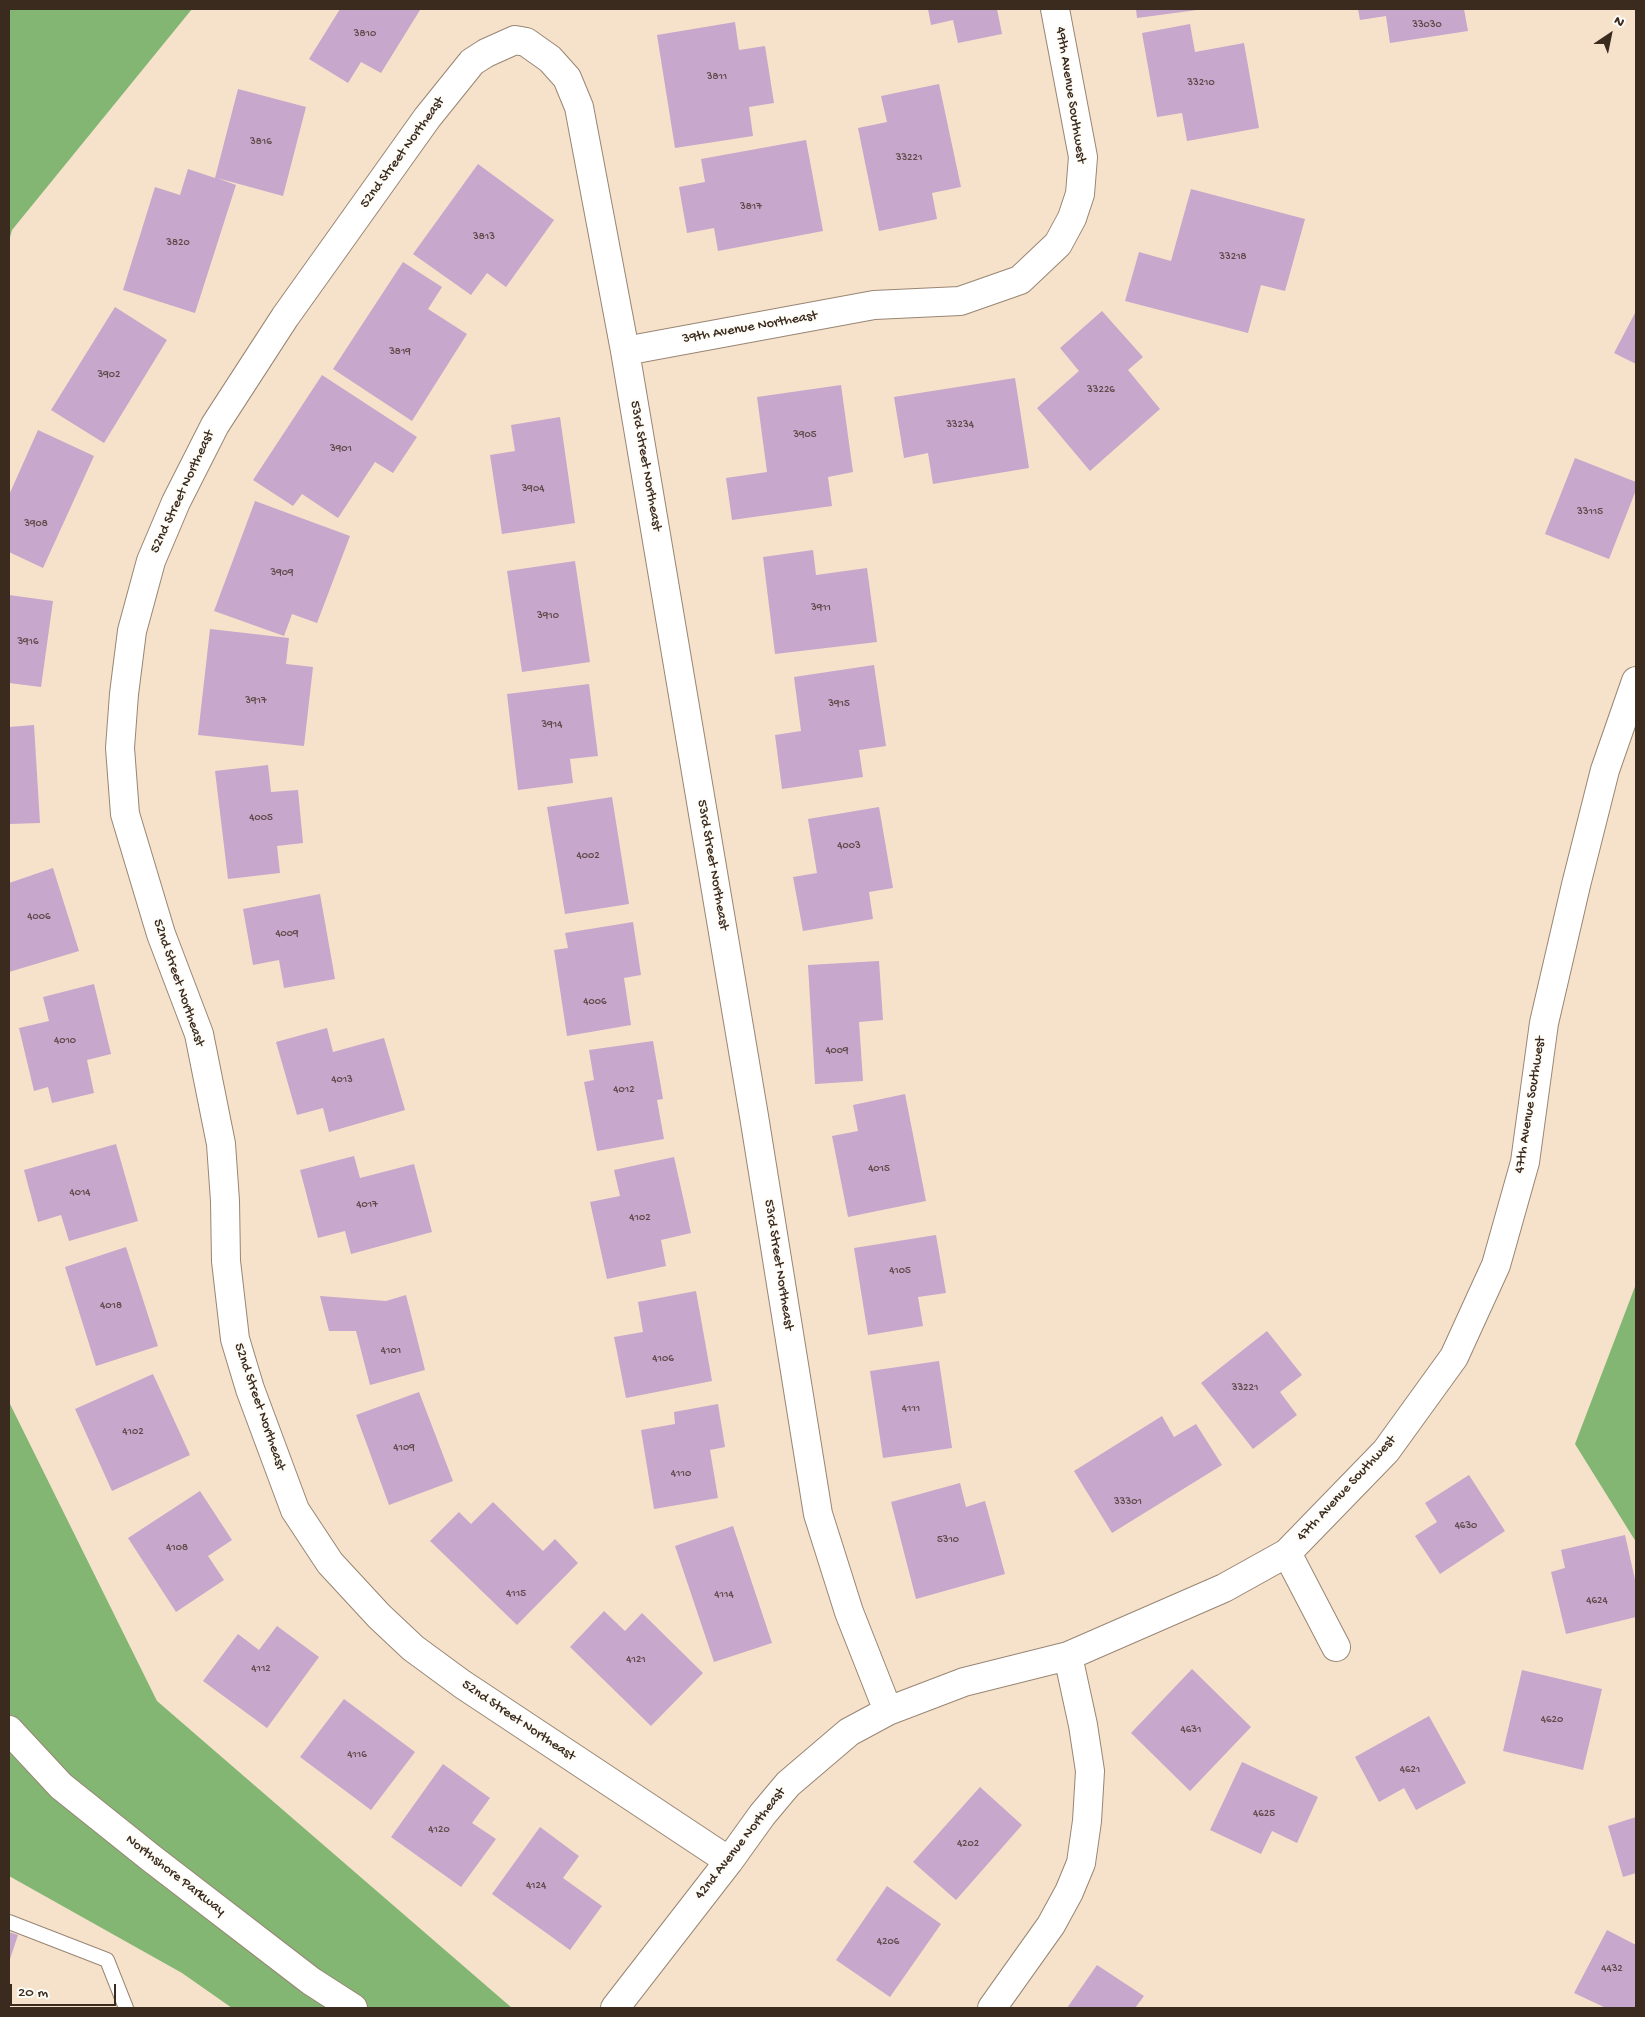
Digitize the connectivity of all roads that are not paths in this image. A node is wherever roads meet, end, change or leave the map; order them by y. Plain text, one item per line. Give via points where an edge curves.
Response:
1 (1055, 9) edge
2 (515, 40) joint
3 (874, 305) joint
4 (625, 351) junction
5 (1636, 680) edge
6 (1287, 1553) junction
7 (1122, 1634) joint
8 (1336, 1647) dead end
9 (1068, 1656) junction
10 (888, 1711) junction
11 (9, 1730) edge
12 (728, 1861) junction
13 (9, 1922) edge
14 (126, 2008) edge
15 (352, 2008) edge
16 (615, 2008) edge
17 (992, 2008) edge

1 - 3 street, 49th Avenue Southwest via 1083,158 1080,194 1058,244 1020,280 983,294 960,300
2 - 4 street, 53rd Street Northeast via 526,42 550,60 567,78 579,107
2 - 12 street, 52nd Street Northeast via 472,62 427,118 285,317 206,442 151,561 132,631 120,748 125,814 161,934 199,1034 221,1144 226,1262 235,1338 250,1389 295,1510 330,1563 414,1648 462,1684
3 - 4 street, 39th Avenue Northeast
4 - 10 street, 53rd Street Northeast via 818,1514 849,1612
5 - 6 street, 47th Avenue Southwest via 1605,770 1576,885 1544,1023 1525,1162 1496,1265 1454,1357 1386,1451
6 - 7 street, 47th Avenue Southwest via 1224,1588
6 - 8 street
7 - 9 street, 42nd Avenue Northeast
9 - 10 street, 42nd Avenue Northeast via 964,1682
9 - 17 street via 1090,1771 1081,1863 1051,1925
10 - 12 street, 42nd Avenue Northeast via 849,1732 788,1784
11 - 15 street, Northshore Parkway via 61,1786 312,1981
12 - 16 street, 42nd Avenue Northeast
13 - 14 lane via 107,1960

